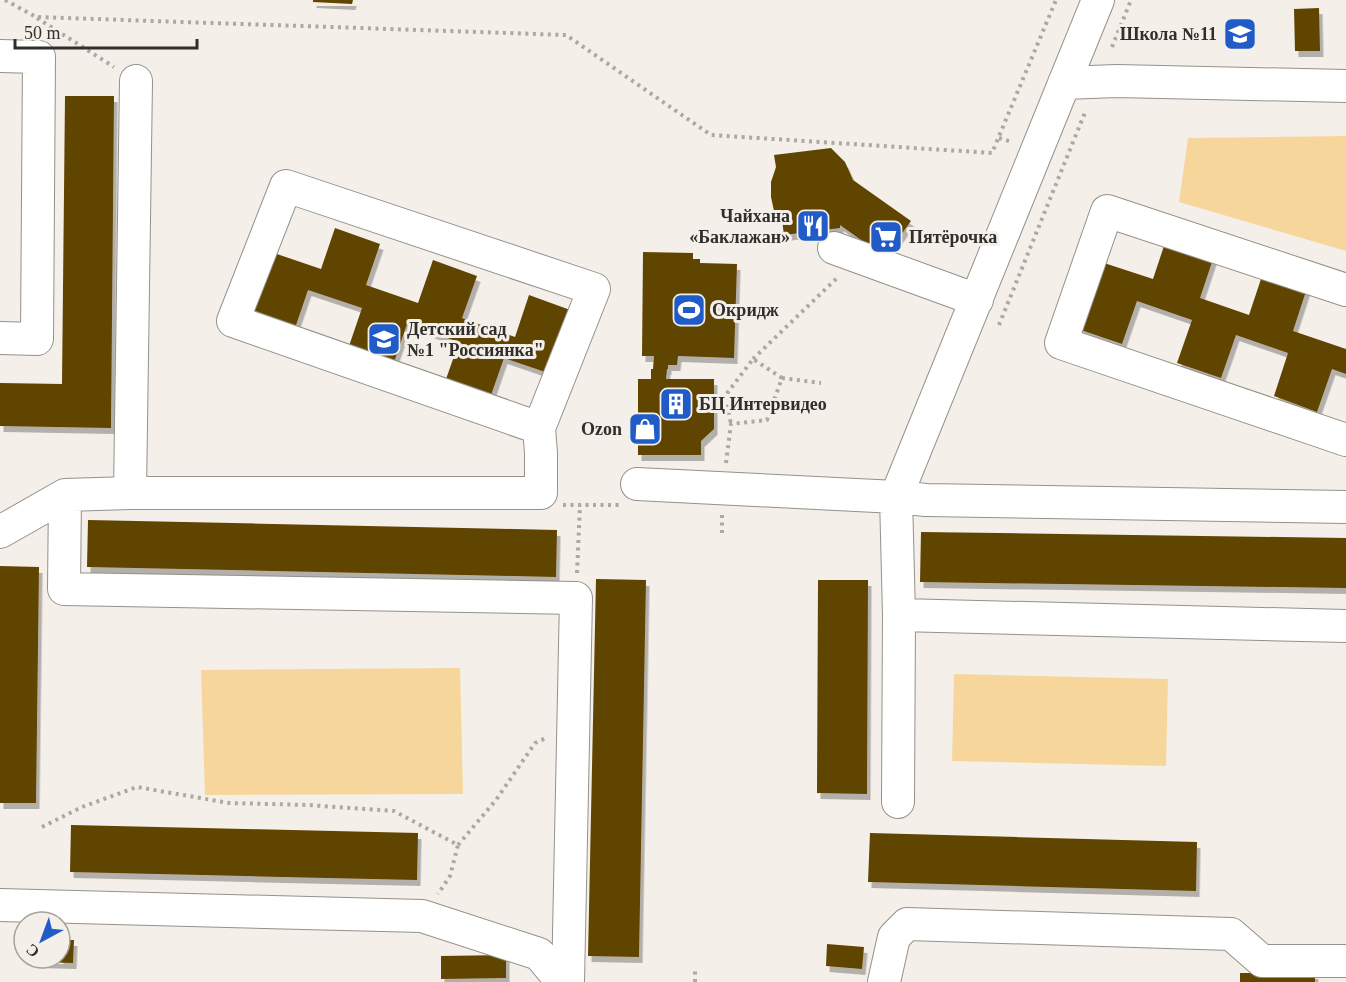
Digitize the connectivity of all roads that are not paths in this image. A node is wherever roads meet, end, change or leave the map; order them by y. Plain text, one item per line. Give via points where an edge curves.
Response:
1 (1098, 0) edge
2 (0, 56) edge
3 (136, 81) road end
4 (1064, 83) junction
5 (1346, 86) edge
6 (847, 252) road end
7 (1346, 290) edge
8 (977, 300) junction
9 (0, 338) edge
10 (539, 428) junction
11 (1346, 440) edge
12 (637, 484) dead end
13 (130, 493) junction
14 (65, 495) junction
15 (896, 497) junction
16 (1346, 507) edge
17 (0, 531) edge
18 (899, 615) junction
19 (1346, 626) edge
20 (898, 802) dead end
21 (0, 905) edge
22 (1346, 961) edge
23 (562, 982) edge
24 (568, 982) edge
25 (884, 982) edge

1 - 4 street
2 - 9 street via 39,57 37,339
3 - 13 street
4 - 5 street
4 - 8 street
6 - 8 street
7 - 11 street via 1107,211 1061,344
8 - 15 street
10 - 10 street via 233,321 286,186 594,289
10 - 13 street via 541,493
12 - 15 street via 722,498
13 - 14 street
14 - 17 street
14 - 24 street via 64,589 576,598
15 - 16 street
15 - 18 street
18 - 19 street
18 - 20 street
21 - 23 street via 422,916 539,954
22 - 25 street via 1262,961 1232,934 908,924 894,937

